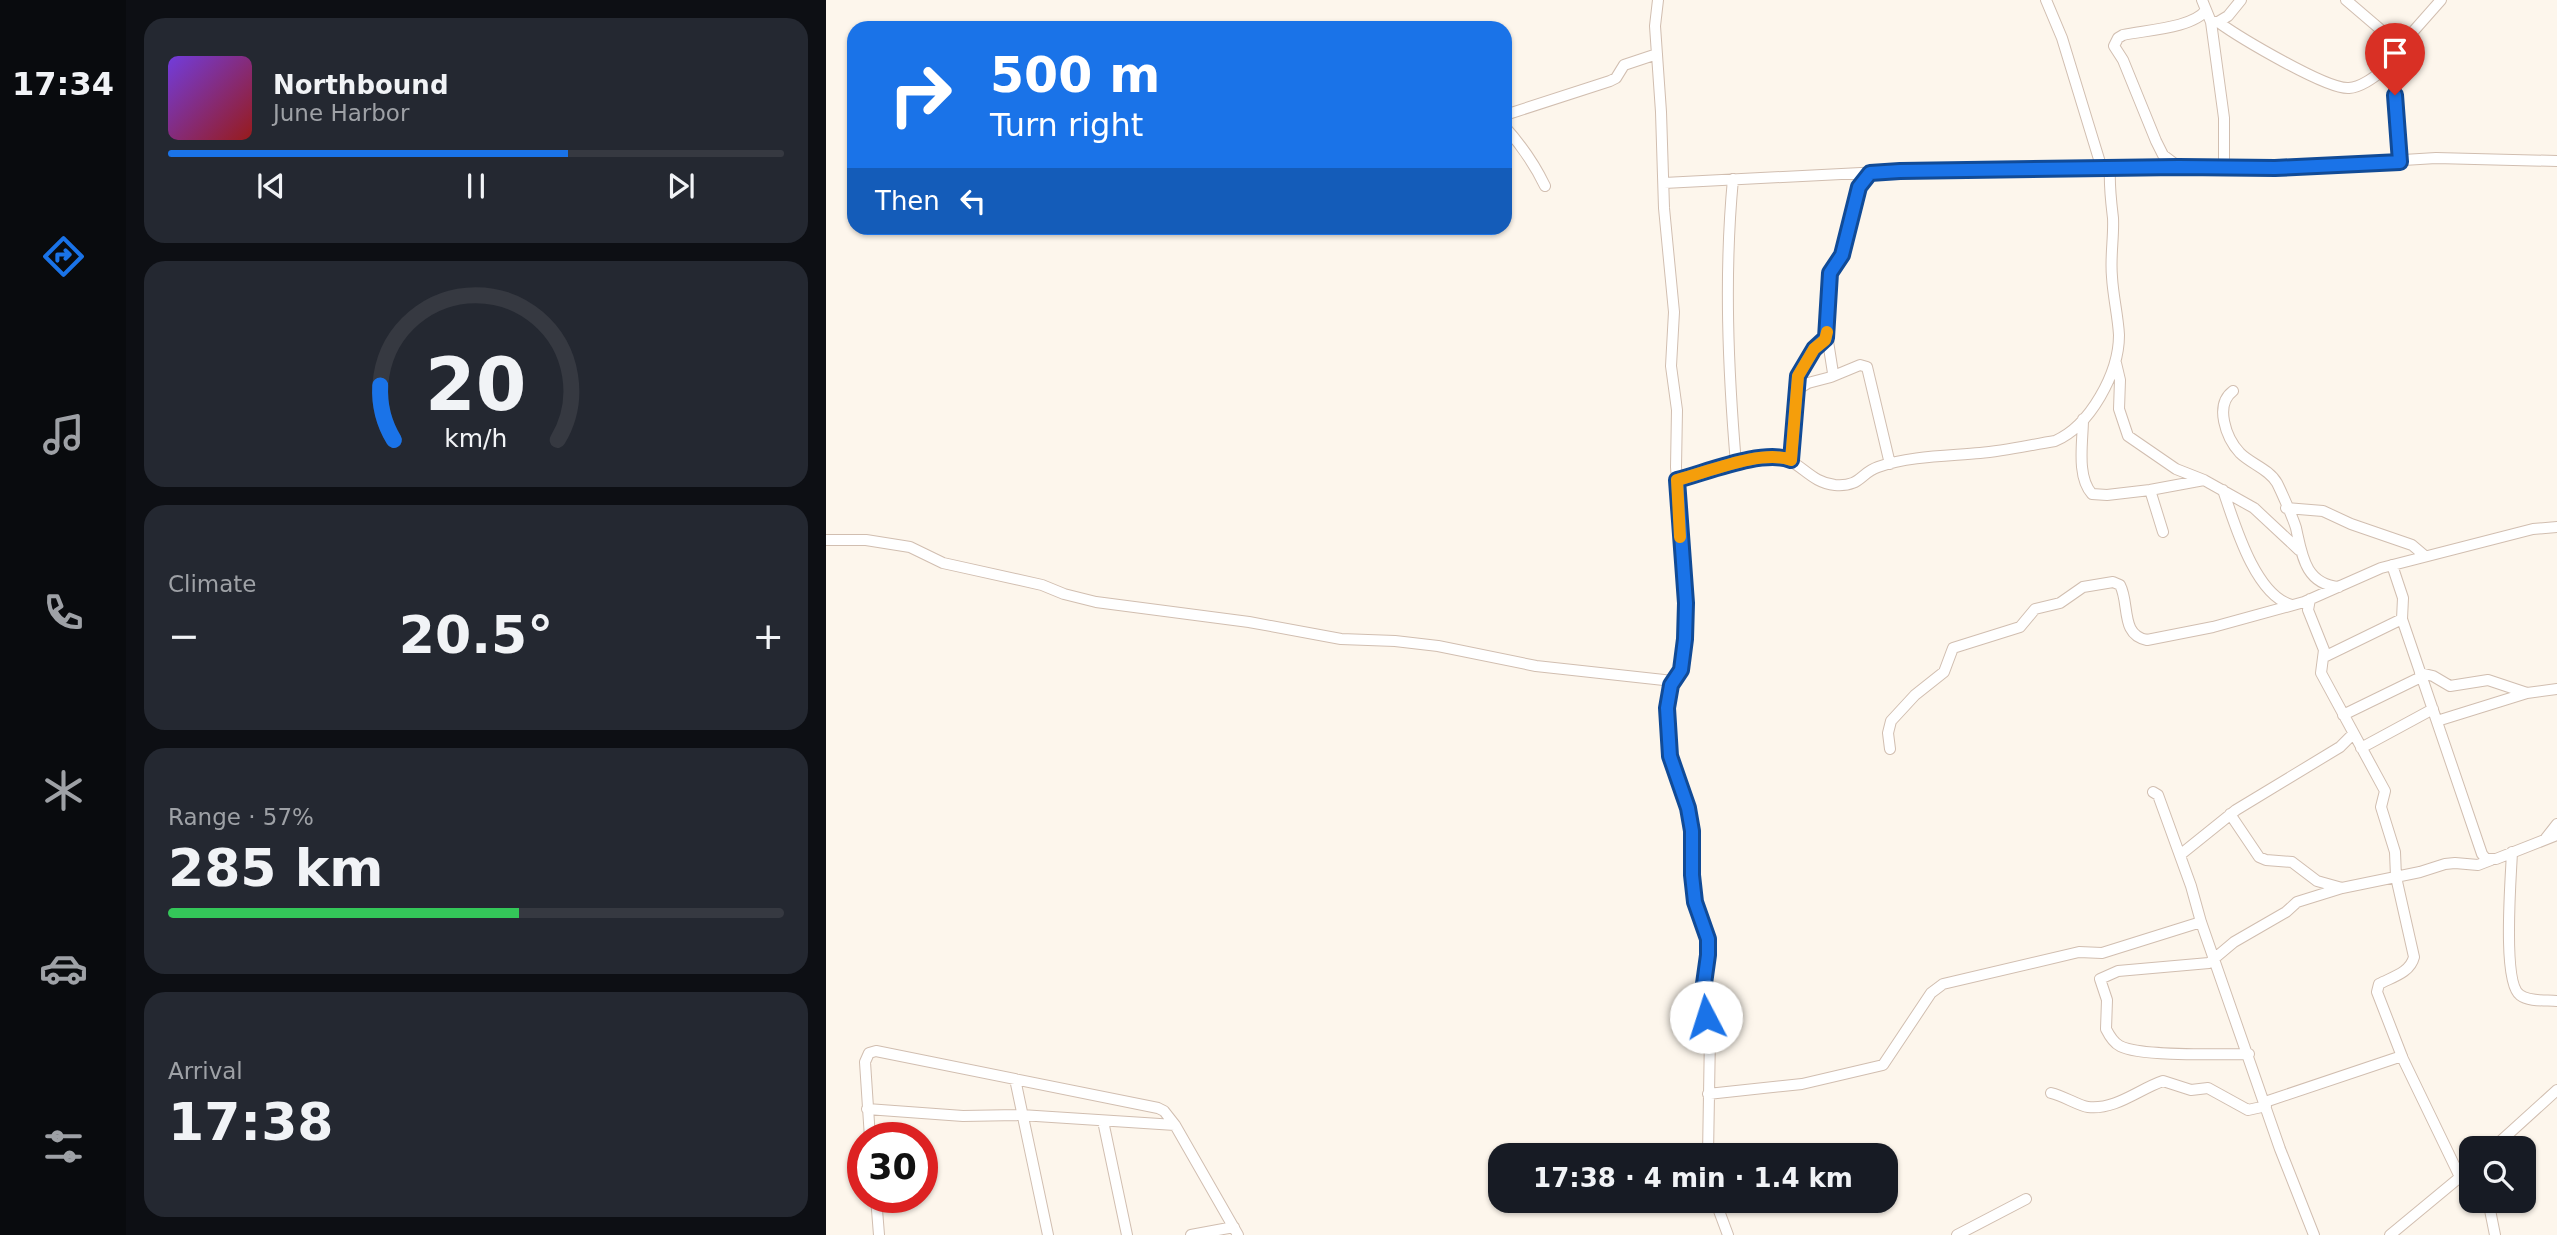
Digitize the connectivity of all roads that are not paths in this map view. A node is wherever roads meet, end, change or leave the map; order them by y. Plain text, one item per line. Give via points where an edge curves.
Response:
1 (1658, 0) edge
2 (2046, 0) edge
3 (2241, 0) edge
4 (2346, 0) edge
5 (2441, 0) edge
6 (2204, 5) edge
7 (2214, 22) junction
8 (2401, 47) junction
9 (1657, 54) junction
10 (2392, 64) junction
11 (1512, 113) edge
12 (1512, 134) edge
13 (2557, 161) edge
14 (2400, 162) junction
15 (2179, 167) junction
16 (2227, 167) junction
17 (2106, 169) junction
18 (1870, 173) junction
19 (1733, 179) junction
20 (1664, 183) junction
21 (1545, 186) dead end
22 (1826, 335) junction
23 (2115, 359) junction
24 (1831, 377) junction
25 (1798, 388) junction
26 (2233, 391) dead end
27 (2083, 419) junction
28 (1791, 460) junction
29 (1736, 464) junction
30 (1890, 464) junction
31 (1677, 480) junction
32 (2204, 480) junction
33 (2150, 490) junction
34 (2223, 490) junction
35 (2286, 508) junction
36 (2557, 527) edge
37 (2163, 532) dead end
38 (826, 540) edge
39 (2299, 550) junction
40 (2425, 556) junction
41 (2392, 565) junction
42 (2339, 587) junction
43 (2310, 599) junction
44 (2292, 605) junction
45 (2402, 619) junction
46 (2324, 657) junction
47 (2421, 675) junction
48 (1673, 681) junction
49 (2557, 689) edge
50 (2526, 693) junction
51 (2433, 709) junction
52 (2343, 715) junction
53 (2437, 721) junction
54 (2353, 734) junction
55 (2361, 748) junction
56 (1890, 749) dead end
57 (2153, 792) dead end
58 (2230, 814) junction
59 (2557, 824) edge
60 (2557, 835) edge
61 (2546, 839) junction
62 (2512, 852) junction
63 (2180, 855) junction
64 (2491, 860) junction
65 (2396, 877) junction
66 (2342, 888) junction
67 (2201, 922) junction
68 (2216, 960) junction
69 (2557, 1001) edge
70 (2249, 1054) junction
71 (2402, 1056) junction
72 (1015, 1079) junction
73 (2557, 1090) edge
74 (2051, 1093) dead end
75 (1708, 1094) junction
76 (2266, 1104) junction
77 (867, 1109) junction
78 (1021, 1115) junction
79 (1103, 1121) junction
80 (868, 1122) edge
81 (1175, 1125) junction
82 (2506, 1136) edge
83 (1709, 1143) edge
84 (2459, 1175) edge
85 (2459, 1178) edge
86 (2026, 1199) dead end
87 (877, 1213) edge
88 (1720, 1213) edge
89 (2491, 1213) edge
90 (1236, 1231) edge
91 (879, 1235) edge
92 (1048, 1235) edge
93 (1127, 1235) edge
94 (1191, 1235) edge
95 (1728, 1235) edge
96 (1957, 1235) edge
97 (2314, 1235) edge
98 (2390, 1235) edge
99 (2495, 1235) edge

1 - 9 street
2 - 17 street
3 - 7 street via 2228,16
4 - 8 street
5 - 8 street
6 - 7 street
6 - 15 street via 2200,18 2123,35 2114,46 2163,155
7 - 10 street via 2340,87 2362,84
7 - 16 street
8 - 10 street
9 - 11 street via 1624,65 1610,81
9 - 20 street
10 - 14 street
12 - 21 street
13 - 14 street via 2436,158
14 - 16 street
15 - 16 street
15 - 17 street
17 - 18 street
17 - 23 street via 2119,334
18 - 19 street
18 - 22 street via 1859,187 1842,255 1830,273
19 - 20 street
19 - 29 street via 1727,319
20 - 31 street via 1674,312 1671,366
22 - 24 street
22 - 25 street via 1798,376
23 - 27 street via 2104,391
23 - 32 street via 2119,409 2128,436 2176,468
24 - 25 street
24 - 30 street via 1860,365 1867,367
25 - 28 street
26 - 35 street via 2223,408 2230,436 2241,453 2276,481
27 - 30 street via 2055,441
27 - 33 street via 2082,463 2092,494
28 - 29 street via 1768,455
28 - 30 street via 1819,481 1837,485 1856,482
29 - 31 street
31 - 48 street via 1686,603 1681,670
32 - 33 street
32 - 34 street
33 - 37 street
34 - 39 street via 2254,508
34 - 44 street via 2251,564 2279,600
35 - 39 street via 2296,528
35 - 40 street via 2323,511 2412,545
36 - 40 street
38 - 48 street via 910,547 943,563 1096,602 1341,639 1438,646 1536,666
39 - 42 street via 2316,578
40 - 41 street
41 - 42 street
41 - 45 street via 2403,598
42 - 43 street
43 - 44 street
43 - 46 street via 2308,610 2322,640
44 - 56 street via 2147,640 2131,632 2120,585 2083,587 2060,603 2035,610 2020,627 1953,648 1944,672 1891,721
45 - 46 street
45 - 47 street
46 - 52 street via 2321,673
47 - 50 street via 2434,676 2450,687 2488,680
47 - 51 street
47 - 52 street
48 - 75 street via 1667,708 1670,756 1688,808 1695,902 1708,939 1702,998 1710,1034
49 - 50 street
50 - 53 street
51 - 53 street
51 - 55 street
52 - 54 street
53 - 64 street via 2480,851
54 - 55 street
54 - 58 street via 2340,747
55 - 65 street via 2385,791 2381,807 2395,852
57 - 63 street
58 - 63 street
58 - 66 street via 2259,857 2292,862 2317,881
59 - 61 street
60 - 61 street
61 - 62 street
62 - 64 street
62 - 69 street via 2511,982 2525,998
63 - 67 street
64 - 65 street via 2478,865 2445,864
65 - 66 street
65 - 71 street via 2414,957 2411,965 2379,984 2377,992
66 - 68 street via 2298,902 2234,942
67 - 68 street
67 - 75 street via 2102,953 2079,952 1943,984 1931,993 1883,1065 1802,1084
68 - 70 street
68 - 70 street via 2118,971 2102,977 2108,1007 2106,1029 2120,1046 2137,1050
70 - 76 street
71 - 76 street
71 - 84 street
72 - 77 street via 876,1051 869,1053 865,1062
72 - 78 street
72 - 81 street via 1158,1108
73 - 82 street
74 - 76 street via 2084,1107 2098,1107 2126,1100 2163,1081 2191,1090 2208,1088 2248,1110
75 - 83 street
76 - 97 street
77 - 78 street
77 - 80 street
78 - 79 street
78 - 92 street
79 - 81 street
79 - 93 street
81 - 90 street
85 - 98 street
86 - 96 street
87 - 91 street
88 - 95 street
89 - 99 street
90 - 94 street

